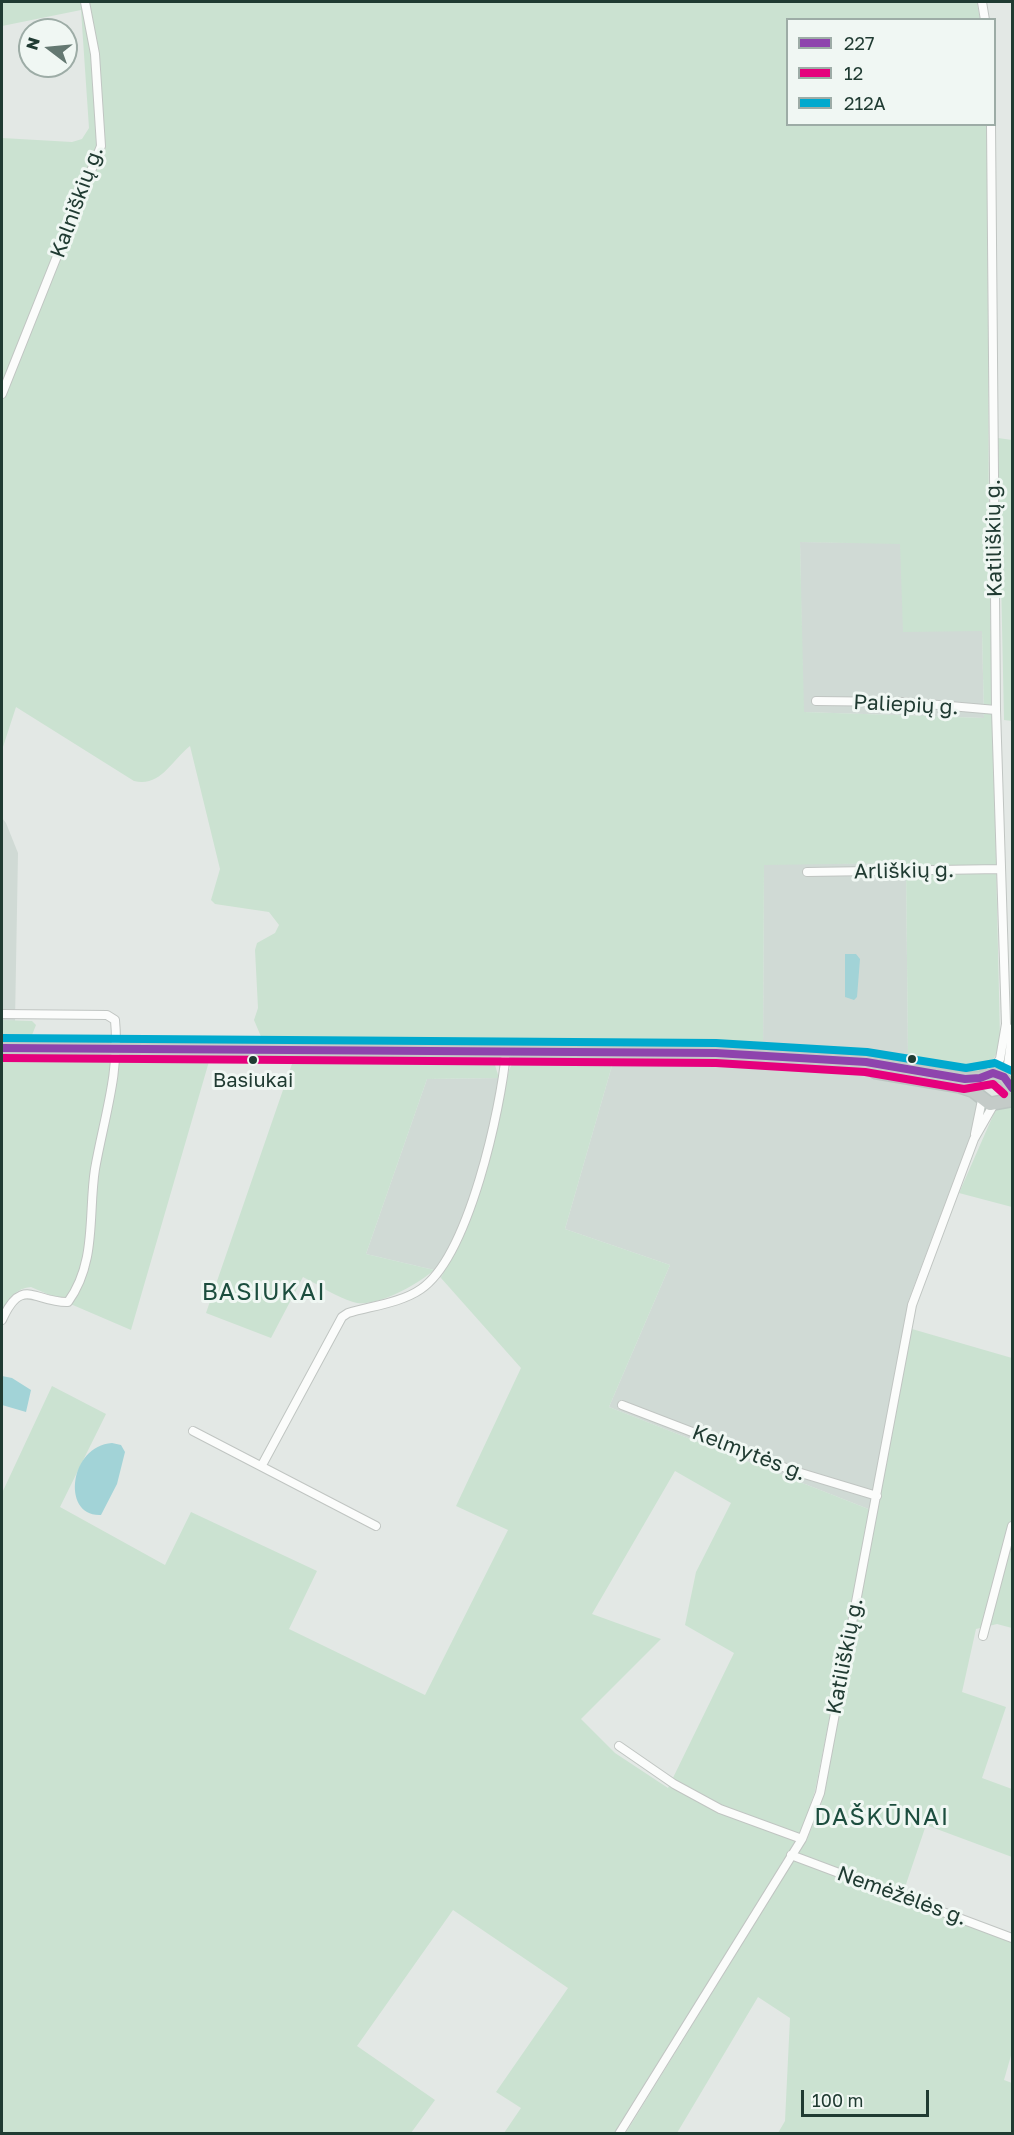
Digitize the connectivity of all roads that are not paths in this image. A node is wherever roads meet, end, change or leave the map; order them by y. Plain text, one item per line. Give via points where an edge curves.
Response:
1 (85, 2) edge
2 (982, 2) edge
3 (985, 18) edge
4 (991, 126) edge
5 (2, 394) edge
6 (816, 701) dead end
7 (996, 710) junction
8 (1000, 869) junction
9 (807, 872) dead end
10 (2, 1014) edge
11 (1006, 1024) junction
12 (2, 1048) edge
13 (118, 1049) junction
14 (506, 1052) junction
15 (839, 1062) junction
16 (984, 1076) junction
17 (1009, 1084) edge
18 (994, 1100) edge
19 (974, 1139) junction
20 (2, 1320) edge
21 (622, 1405) dead end
22 (193, 1431) dead end
23 (262, 1465) junction
24 (877, 1496) junction
25 (376, 1526) dead end
26 (1012, 1526) edge
27 (983, 1636) dead end
28 (619, 1746) dead end
29 (802, 1839) junction
30 (791, 1855) junction
31 (1012, 1938) edge
32 (619, 2133) edge

1 - 5 street, Kalniškių g. via 95,54 101,146
2 - 3 street
4 - 7 street, Katiliškių g.
6 - 7 street, Paliepių g. via 904,702
7 - 8 street, Katiliškių g.
8 - 9 street, Arliškių g.
8 - 11 street, Katiliškių g.
10 - 13 street via 107,1015 115,1020
11 - 16 street, Katiliškių g. via 1000,1059
11 - 17 street, Katiliškių g. via 1011,1042
12 - 13 highway
13 - 14 highway
13 - 20 street via 92,1190 90,1246 74,1294 63,1302 22,1294 8,1305
14 - 15 highway via 716,1053
14 - 23 street via 490,1142 467,1211 441,1270 408,1296 342,1317
15 - 16 highway via 866,1062 965,1079
15 - 18 highway via 958,1086
16 - 17 highway via 997,1073
16 - 18 highway via 977,1086
17 - 18 highway via 1008,1093
18 - 19 street, Katiliškių g.
18 - 19 street, Katiliškių g.
19 - 24 street, Katiliškių g. via 912,1305
21 - 24 street, Kelmytės g. via 792,1470
22 - 23 street
23 - 25 street
24 - 29 street, Katiliškių g. via 820,1793
26 - 27 street
28 - 29 street via 674,1784 720,1809
29 - 30 street, Katiliškių g.
30 - 31 street, Nemėžėlės g.
30 - 32 street, Katiliškių g.

